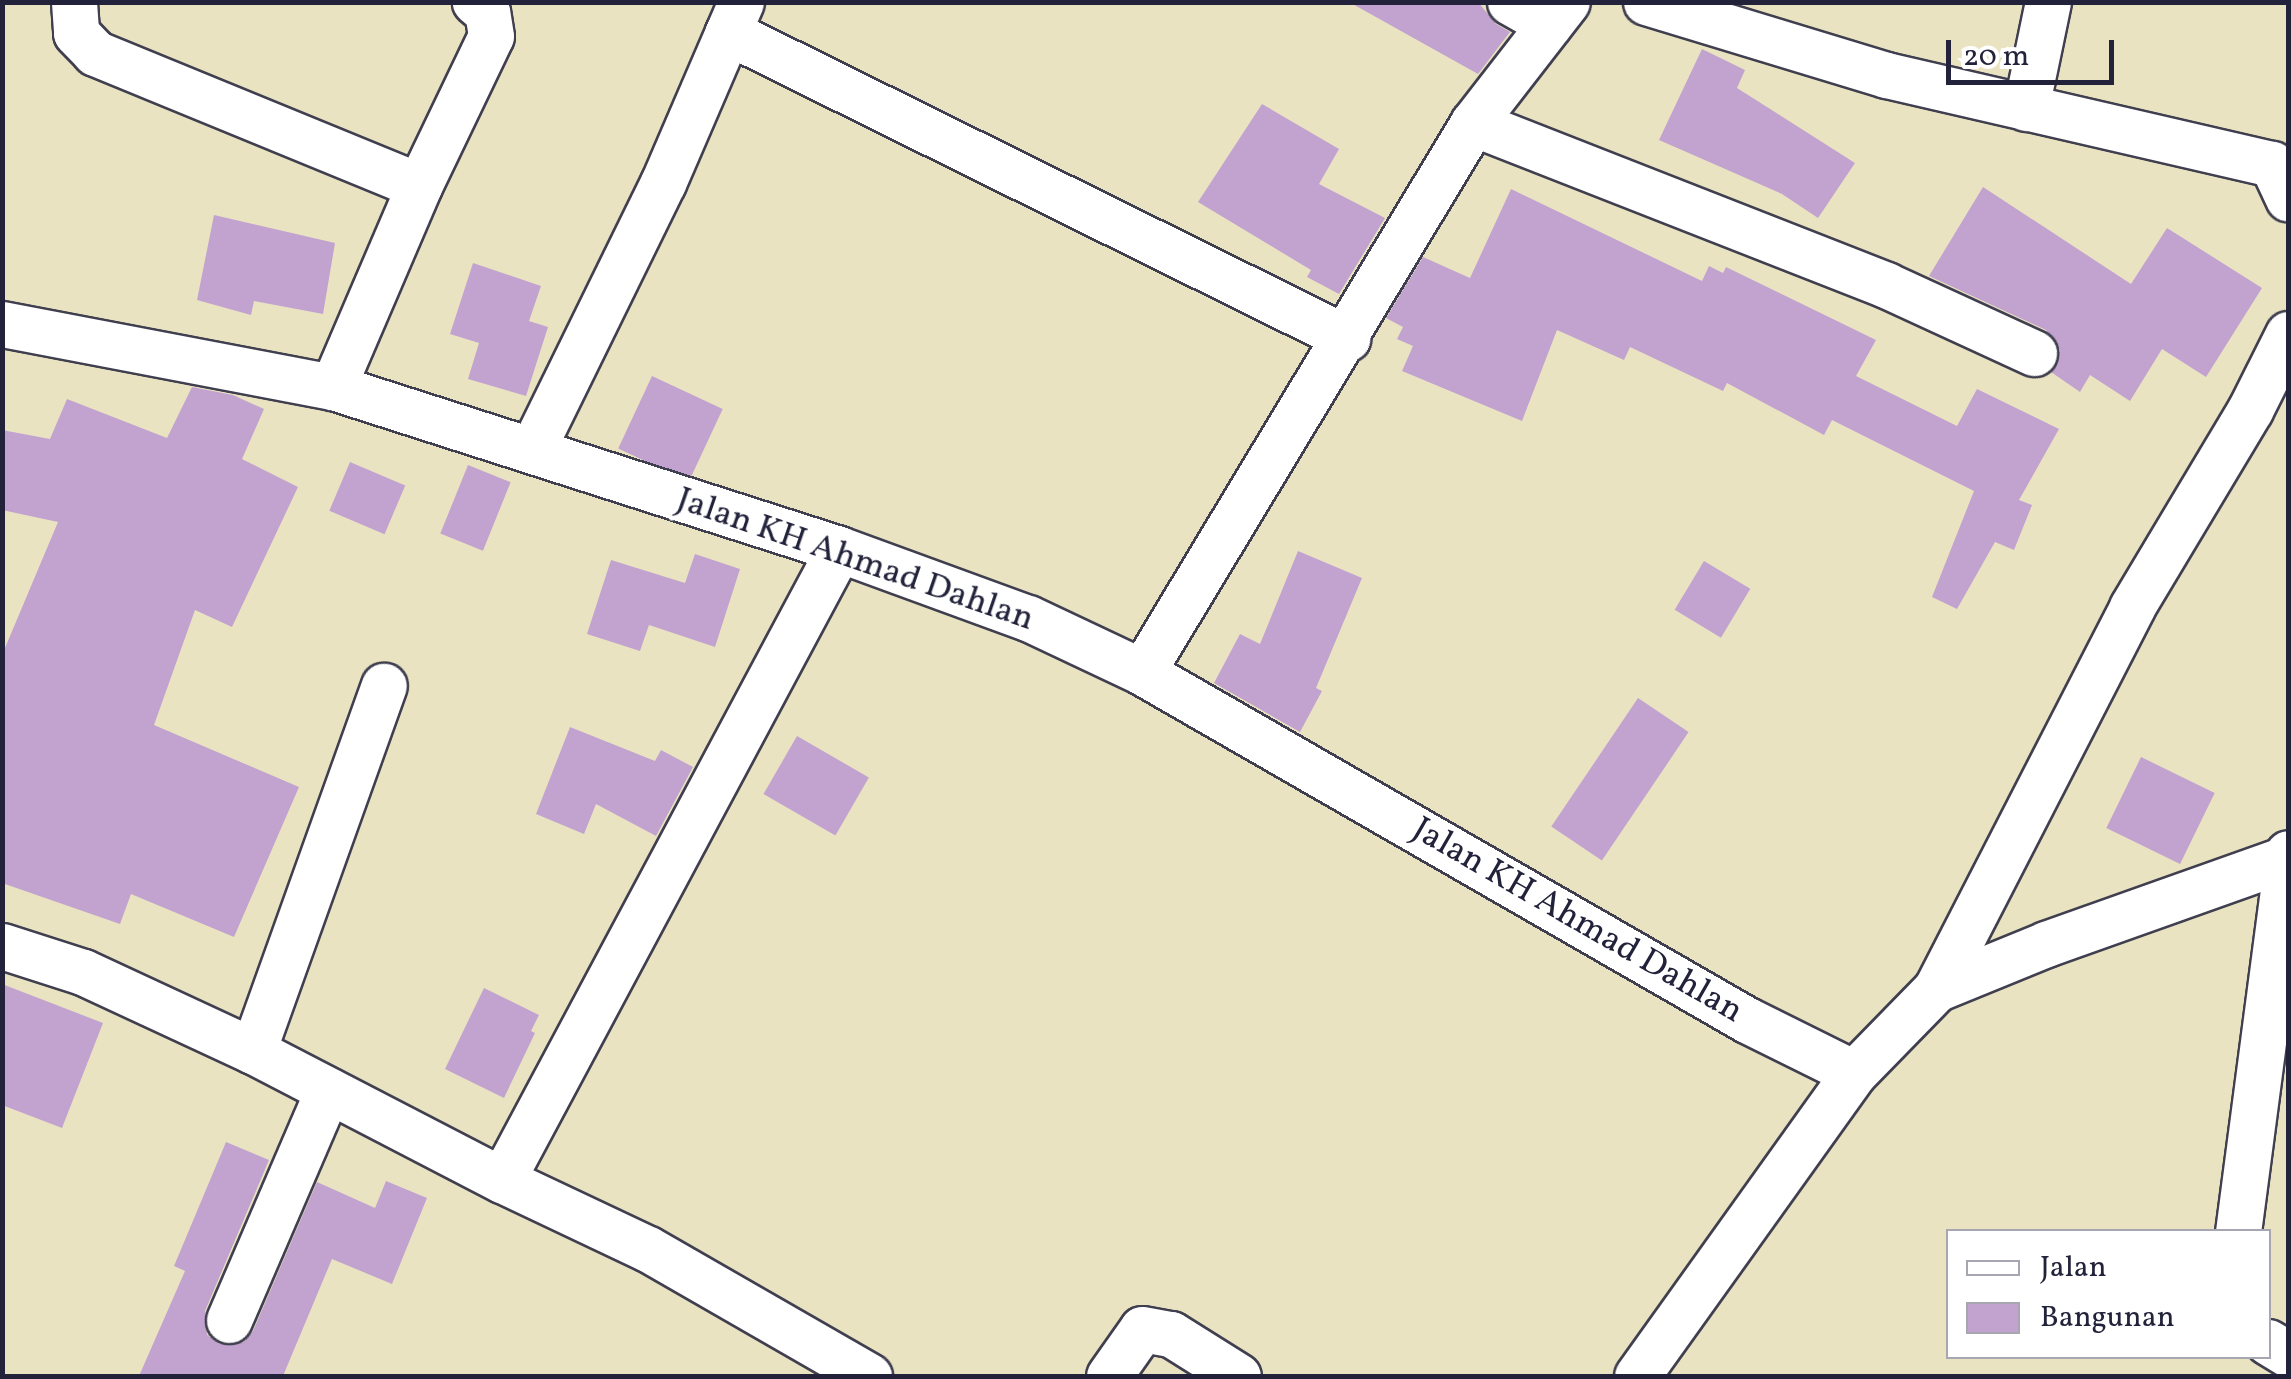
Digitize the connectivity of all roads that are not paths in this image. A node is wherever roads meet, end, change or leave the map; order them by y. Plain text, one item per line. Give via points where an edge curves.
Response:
1 (74, 2) edge
2 (475, 2) edge
3 (1646, 2) edge
4 (2048, 2) edge
5 (1542, 10) edge
6 (734, 18) edge
7 (2026, 108) junction
8 (1473, 122) junction
9 (418, 186) junction
10 (2288, 198) edge
11 (2, 324) edge
12 (2288, 334) edge
13 (1346, 338) junction
14 (2034, 353) dead end
15 (333, 387) junction
16 (533, 448) junction
17 (839, 550) junction
18 (1142, 672) junction
19 (384, 686) dead end
20 (2288, 856) edge
21 (2, 946) edge
22 (1936, 989) junction
23 (252, 1051) junction
24 (1854, 1074) junction
25 (328, 1090) junction
26 (502, 1180) junction
27 (2238, 1229) edge
28 (229, 1320) dead end
29 (869, 1376) edge
30 (1109, 1376) edge
31 (1238, 1376) edge
32 (1637, 1376) edge

1 - 9 street via 76,33 95,53
2 - 9 street via 487,12 491,36
3 - 7 street via 1886,75
4 - 7 street
5 - 8 street
6 - 13 street
6 - 16 street via 664,183
7 - 10 street via 2272,164
8 - 13 street
8 - 14 street via 1886,284
9 - 15 street
11 - 15 street, Jalan KH Ahmad Dahlan
12 - 22 street via 2132,607
13 - 18 street
15 - 16 street, Jalan KH Ahmad Dahlan
16 - 17 street, Jalan KH Ahmad Dahlan
17 - 18 street, Jalan KH Ahmad Dahlan via 1028,618
17 - 26 street
18 - 24 street, Jalan KH Ahmad Dahlan via 1713,1001
19 - 23 street
20 - 22 street
20 - 27 street
21 - 23 street via 83,972
22 - 24 street
23 - 25 street
24 - 32 street
25 - 26 street
25 - 28 street
26 - 29 street via 648,1249
30 - 31 street via 1142,1328 1170,1334

